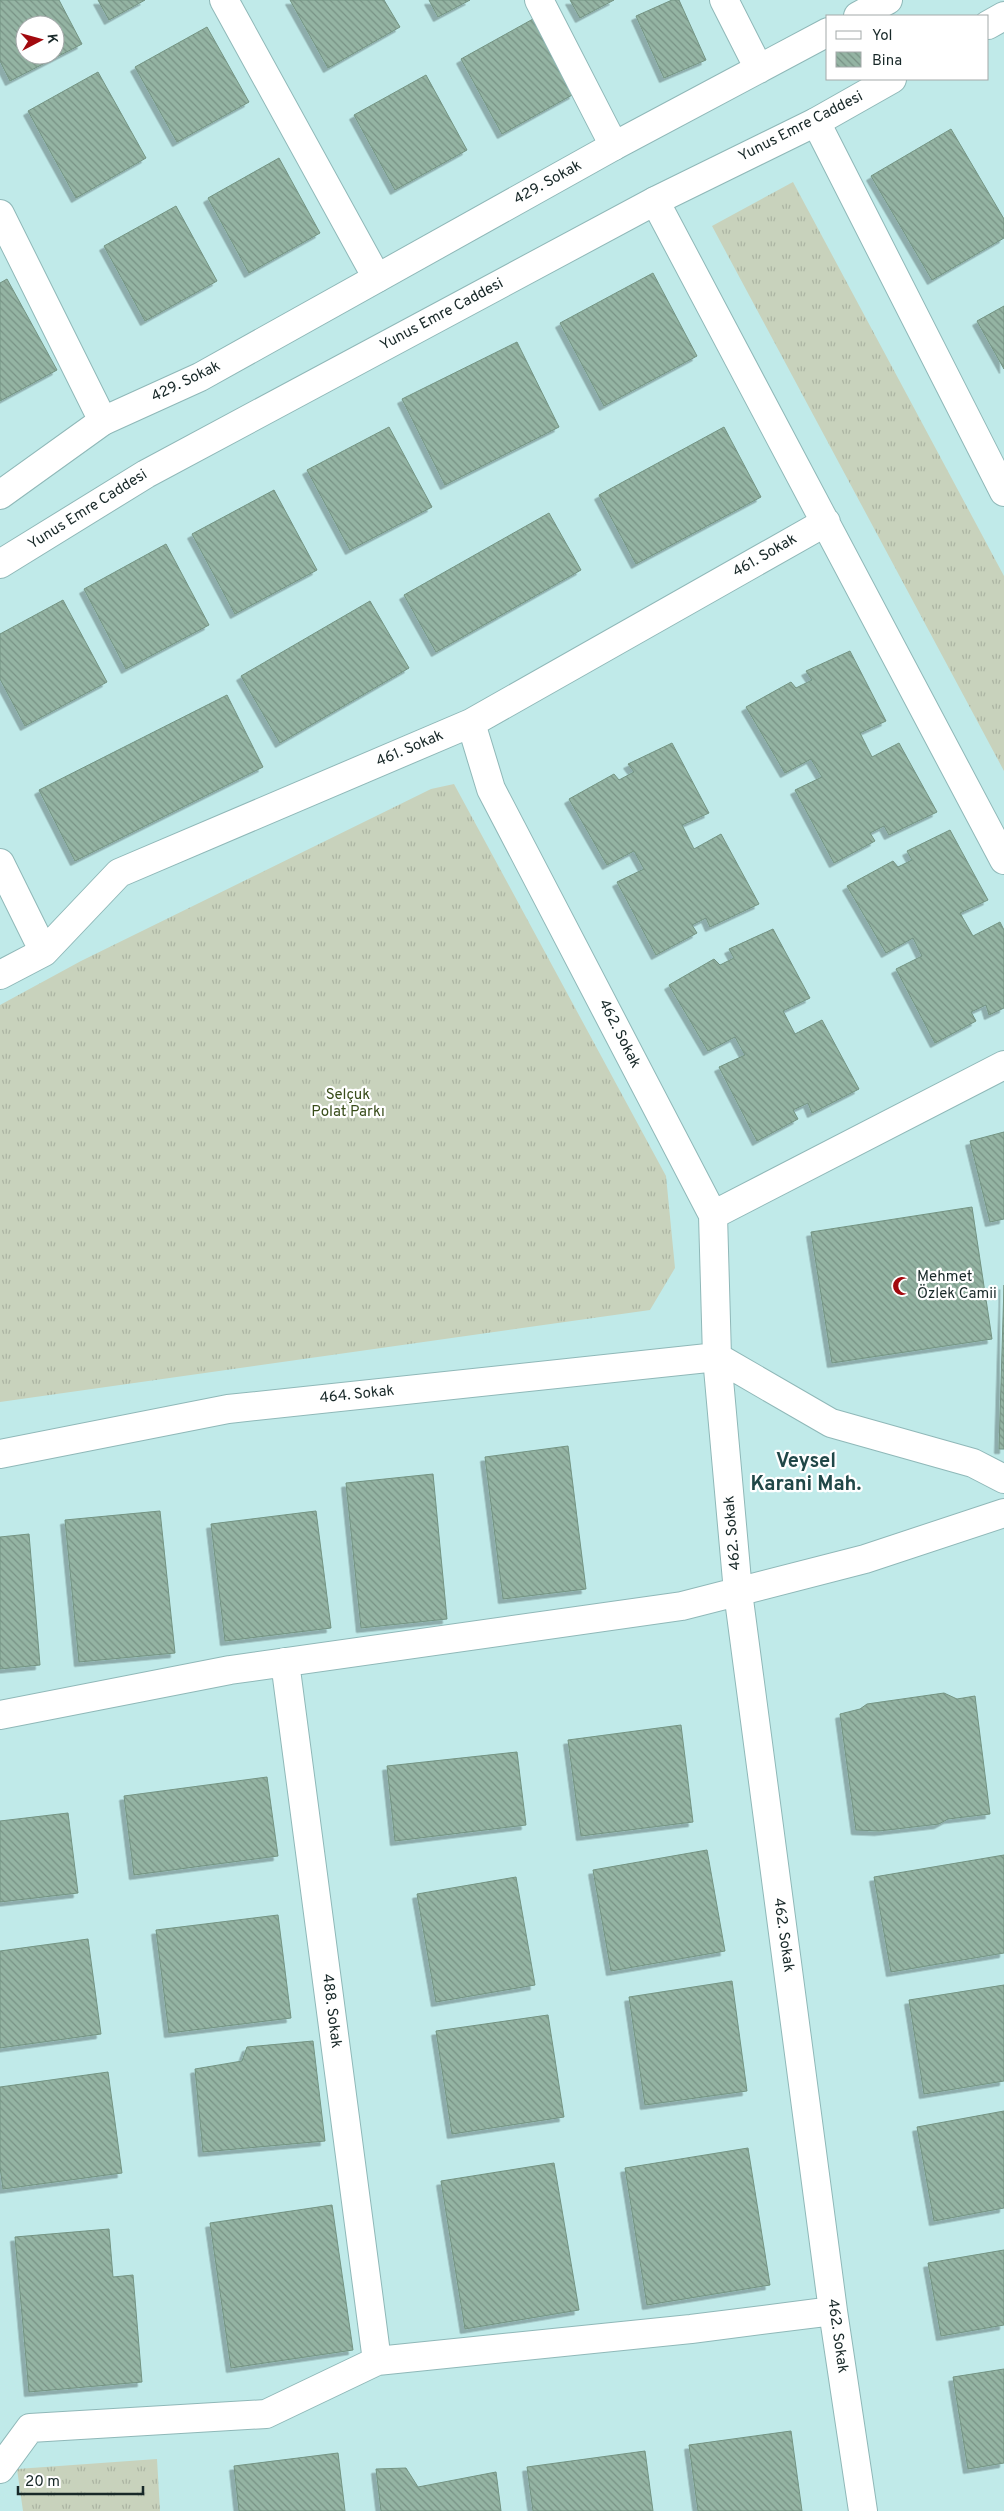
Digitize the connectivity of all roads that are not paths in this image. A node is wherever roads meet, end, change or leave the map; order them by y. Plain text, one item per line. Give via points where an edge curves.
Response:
1 (224, 0) edge
2 (539, 0) edge
3 (724, 0) edge
4 (888, 0) edge
5 (860, 15) edge
6 (1004, 16) edge
7 (989, 25) edge
8 (826, 33) edge
9 (759, 69) junction
10 (890, 80) edge
11 (816, 122) junction
12 (614, 146) junction
13 (655, 201) junction
14 (0, 214) edge
15 (377, 278) junction
16 (103, 421) junction
17 (1004, 492) edge
18 (0, 495) edge
19 (826, 522) junction
20 (0, 564) edge
21 (471, 723) junction
22 (1004, 860) edge
23 (0, 863) edge
24 (44, 952) junction
25 (0, 976) edge
26 (1004, 1065) edge
27 (712, 1215) junction
28 (717, 1357) junction
29 (0, 1454) edge
30 (1004, 1479) edge
31 (1004, 1512) edge
32 (738, 1592) junction
33 (286, 1662) junction
34 (0, 1715) edge
35 (833, 2311) junction
36 (377, 2361) junction
37 (0, 2468) edge
38 (863, 2511) edge

1 - 15 street
2 - 12 street
3 - 9 street
4 - 5 street
6 - 7 street
8 - 9 street, 429. Sokak
9 - 12 street, 429. Sokak
10 - 11 street, Yunus Emre Caddesi
11 - 13 street, Yunus Emre Caddesi
11 - 17 street
12 - 15 street, 429. Sokak
13 - 19 street
13 - 20 street, Yunus Emre Caddesi via 146,474
14 - 16 street
15 - 16 street, 429. Sokak via 200,376
16 - 18 street, 429. Sokak
19 - 21 street, 461. Sokak
19 - 22 street
21 - 24 street, 461. Sokak via 119,873
21 - 27 street, 462. Sokak via 491,789
23 - 24 street
24 - 25 street, 461. Sokak
26 - 27 street
27 - 28 street, 462. Sokak
28 - 29 street, 464. Sokak via 228,1409
28 - 30 street via 831,1423 973,1463
28 - 32 street, 462. Sokak
31 - 32 street via 865,1559
32 - 33 street via 682,1606
32 - 35 street, 462. Sokak
33 - 34 street
33 - 36 street, 488. Sokak
35 - 36 street
35 - 38 street, 462. Sokak
36 - 37 street via 266,2414 30,2428

